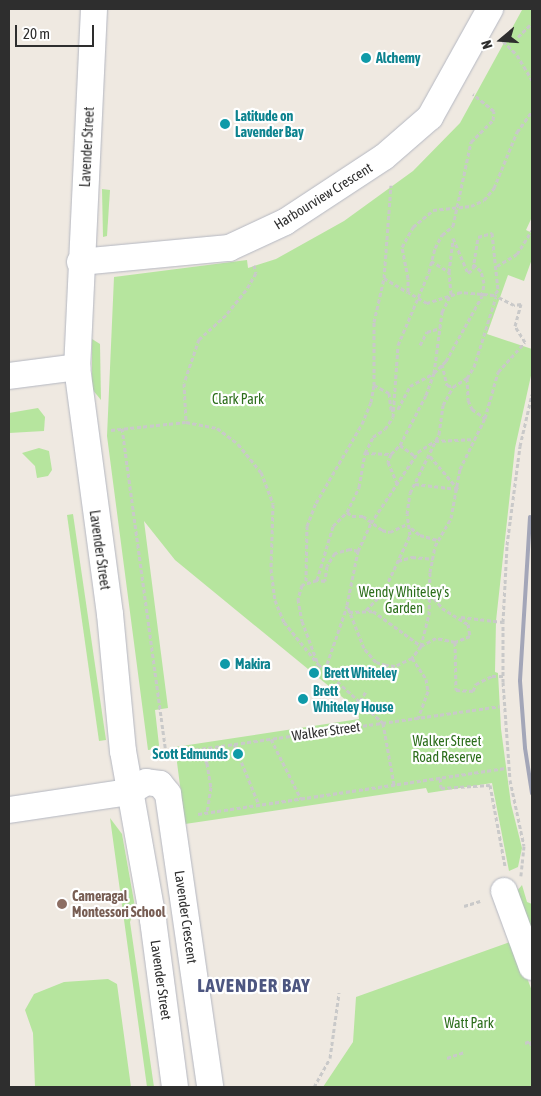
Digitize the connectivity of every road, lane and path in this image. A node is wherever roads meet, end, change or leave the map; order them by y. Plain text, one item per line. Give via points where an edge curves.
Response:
1 (94, 9) edge
2 (490, 9) edge
3 (532, 23) edge
4 (518, 37) dead end
5 (502, 40) dead end
6 (532, 80) edge
7 (472, 94) dead end
8 (532, 111) edge
9 (391, 185) dead end
10 (456, 206) junction
11 (532, 229) edge
12 (250, 240) junction
13 (431, 261) junction
14 (80, 262) junction
15 (473, 264) junction
16 (497, 266) junction
17 (448, 272) junction
18 (384, 278) junction
19 (408, 292) junction
20 (451, 294) junction
21 (482, 296) junction
22 (495, 296) junction
23 (418, 300) junction
24 (440, 328) junction
25 (420, 345) dead end
26 (442, 363) junction
27 (77, 367) junction
28 (434, 373) junction
29 (9, 376) edge
30 (467, 378) junction
31 (374, 385) junction
32 (453, 387) junction
33 (532, 394) edge
34 (395, 410) junction
35 (485, 418) junction
36 (186, 422) junction
37 (122, 428) junction
38 (103, 431) dead end
39 (476, 439) junction
40 (435, 441) junction
41 (400, 445) junction
42 (365, 453) junction
43 (392, 454) junction
44 (429, 455) junction
45 (415, 456) junction
46 (397, 483) junction
47 (415, 484) junction
48 (458, 489) junction
49 (346, 512) junction
50 (371, 523) junction
51 (407, 524) junction
52 (411, 528) junction
53 (438, 540) junction
54 (358, 551) junction
55 (433, 559) junction
56 (397, 561) junction
57 (317, 580) junction
58 (306, 581) junction
59 (430, 593) junction
60 (347, 605) junction
61 (366, 610) junction
62 (349, 612) junction
63 (459, 617) junction
64 (502, 622) junction
65 (456, 642) junction
66 (421, 646) junction
67 (412, 658) junction
68 (318, 664) junction
69 (325, 670) junction
70 (503, 676) junction
71 (367, 690) dead end
72 (360, 701) junction
73 (500, 706) dead end
74 (418, 718) junction
75 (383, 723) junction
76 (271, 739) junction
77 (234, 744) junction
78 (198, 749) junction
79 (166, 754) junction
80 (158, 755) dead end
81 (506, 768) dead end
82 (440, 778) junction
83 (394, 785) junction
84 (130, 792) junction
85 (301, 799) junction
86 (260, 805) junction
87 (9, 810) edge
88 (207, 813) junction
89 (172, 818) junction
90 (511, 881) junction
91 (532, 967) edge
92 (338, 993) dead end
93 (525, 1043) dead end
94 (532, 1048) edge
95 (464, 1052) dead end
96 (447, 1058) dead end
97 (175, 1087) edge
98 (210, 1087) edge
99 (314, 1087) edge

1 - 14 street, Lavender Street
2 - 12 street, Harbourview Crescent via 430,117 370,167 285,222
3 - 4 path
5 - 6 path via 517,55
7 - 10 path via 494,111 487,129 471,142
8 - 10 path via 517,132 494,188 484,200 471,206
9 - 18 path
10 - 13 path via 453,226 442,235
10 - 19 path via 432,210 405,238 402,247
11 - 16 path via 517,254
12 - 14 street, Harbourview Crescent via 228,248 193,253
12 - 36 path via 256,273 226,315 199,339 189,362 184,383
13 - 17 path
13 - 23 path
14 - 27 street, Lavender Street
15 - 16 path via 475,243 478,237 488,232 494,236
15 - 17 path via 471,271 465,272 456,241 451,239
15 - 21 path via 481,271 484,283
16 - 22 path via 498,290
17 - 20 path
18 - 19 path
18 - 31 path via 374,322
19 - 23 path
20 - 21 path
20 - 23 path via 427,303
20 - 24 path via 442,312
21 - 22 path
21 - 26 path via 461,336 454,341 452,352
22 - 30 path via 474,367
22 - 35 path via 521,304 515,326 525,342 498,372
23 - 34 path via 396,352
24 - 25 path via 427,332
24 - 28 path
26 - 28 path
26 - 32 path via 444,382
27 - 29 street
27 - 84 street, Lavender Street
28 - 34 path via 410,386 402,404
28 - 41 path
30 - 32 path
30 - 35 path via 472,410
31 - 34 path via 389,393 391,410
31 - 58 path via 362,424 316,503 307,526
32 - 40 path via 443,405 441,428
33 - 64 path via 513,498
34 - 42 path via 385,429 378,432
35 - 39 path
36 - 37 path
36 - 68 path via 217,428 238,444 261,472 273,504 271,569 275,600 284,622
37 - 38 path
37 - 79 path
39 - 40 path
39 - 48 path via 460,469
40 - 44 path
40 - 45 path via 428,443
41 - 43 path
41 - 45 path
42 - 43 path
42 - 49 path via 363,473
43 - 46 path via 388,462
44 - 47 path
44 - 48 path
45 - 46 path
46 - 50 path
47 - 48 path
47 - 51 path via 408,504
48 - 53 path via 451,518
49 - 50 path via 352,516 363,516
49 - 57 path via 333,526
50 - 51 path via 390,532
50 - 54 path
51 - 52 path
52 - 53 path via 420,535
52 - 56 path
53 - 55 path
54 - 57 path via 350,549 335,553 327,566 325,581
54 - 60 path
55 - 56 path via 412,557
55 - 59 path
56 - 61 path via 382,593
57 - 58 path
58 - 68 path via 299,591 299,612
59 - 63 path via 442,608
59 - 66 path via 429,615
60 - 62 path
60 - 69 path
61 - 62 path
61 - 66 path via 383,617
62 - 67 path via 364,648 376,662 395,666
63 - 64 path
63 - 65 path via 468,624 470,636
64 - 70 path
65 - 66 path via 436,638
65 - 70 path via 456,690 473,691 476,684 492,676
66 - 67 path
67 - 74 path via 426,679 428,691
68 - 69 path
69 - 72 path
70 - 90 path, bridge via 510,780 524,846
71 - 72 path
72 - 75 path
73 - 74 path, Walker Street
74 - 75 path, Walker Street
75 - 76 path, Walker Street
75 - 83 path
76 - 77 path, Walker Street
76 - 85 path
77 - 78 path, Walker Street
77 - 86 path
78 - 79 path, Walker Street
78 - 88 path via 207,763 211,787
79 - 80 path, Walker Street
81 - 82 path
82 - 83 path
82 - 90 path via 441,788 490,785
83 - 85 path
84 - 87 street
84 - 89 street, Lavender Crescent via 146,782 160,784 168,794
84 - 97 street, Lavender Street via 153,920
85 - 86 path
86 - 88 path
88 - 89 path
89 - 98 street, Lavender Crescent
90 - 91 street
92 - 99 path via 330,1058
93 - 94 path via 530,1040
95 - 96 path

